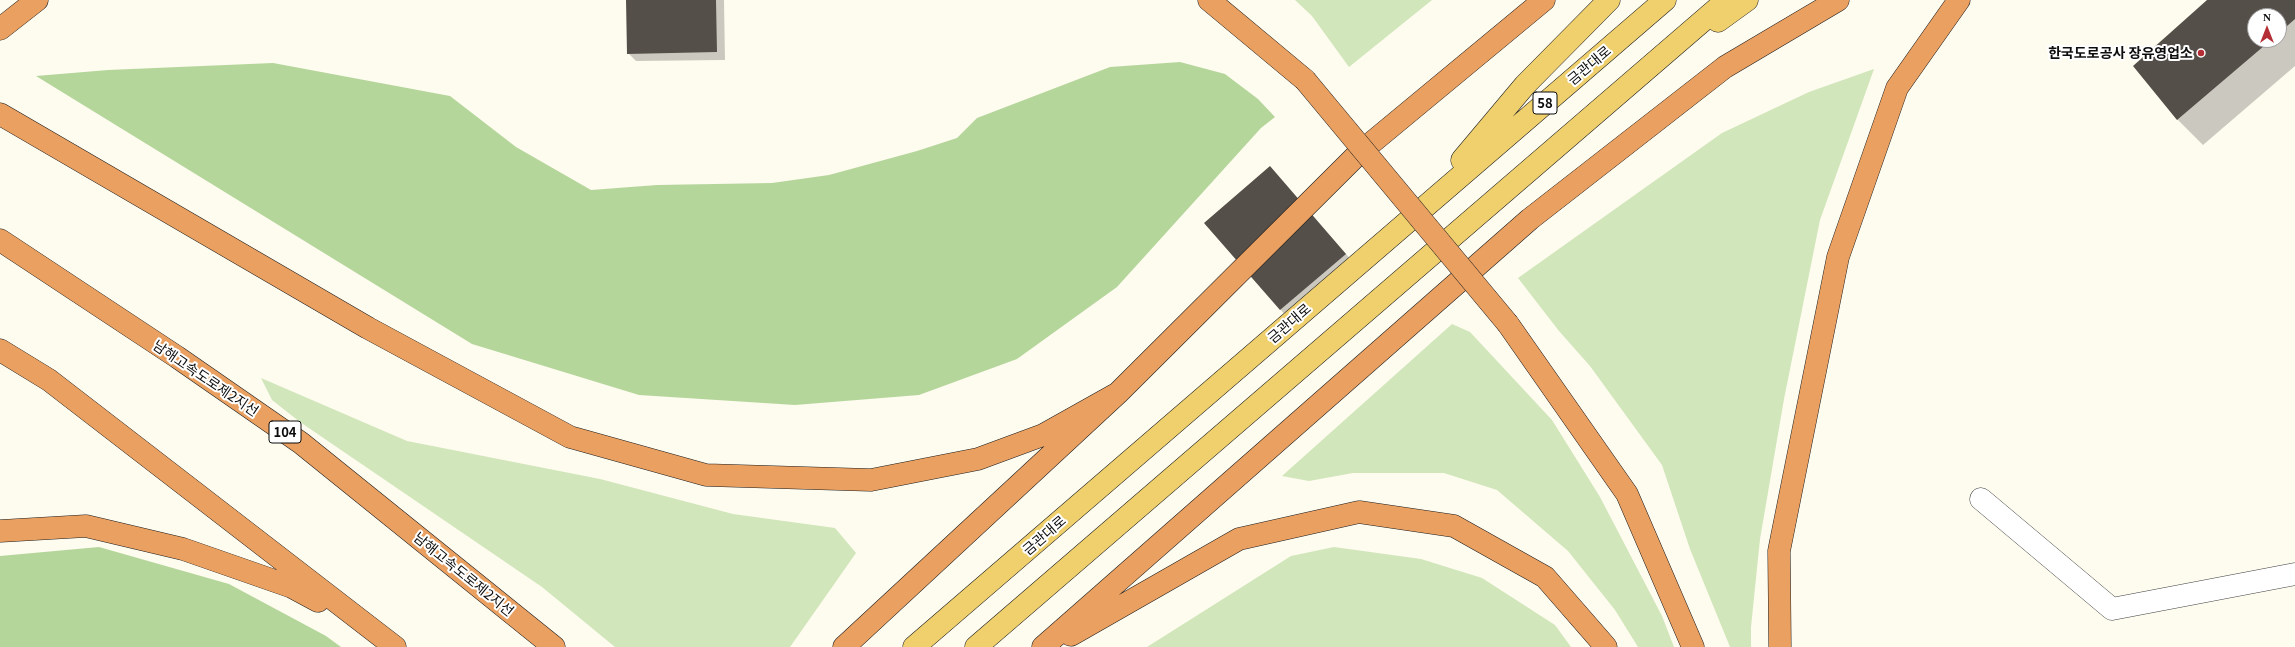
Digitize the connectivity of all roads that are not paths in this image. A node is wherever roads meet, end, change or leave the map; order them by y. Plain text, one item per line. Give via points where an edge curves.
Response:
1 (37, 0) edge
2 (1210, 0) edge
3 (1544, 0) edge
4 (1609, 0) edge
5 (1665, 0) edge
6 (1727, 0) edge
7 (1747, 0) edge
8 (1838, 0) edge
9 (1959, 0) edge
10 (0, 29) edge
11 (1596, 111) junction
12 (0, 114) edge
13 (1424, 206) junction
14 (0, 240) edge
15 (0, 350) edge
16 (1118, 393) junction
17 (1981, 499) dead end
18 (0, 531) edge
19 (2295, 574) edge
20 (387, 641) edge
21 (554, 647) edge
22 (844, 647) edge
23 (914, 647) edge
24 (976, 647) edge
25 (1043, 647) edge
26 (1051, 647) edge
27 (1606, 647) edge
28 (1693, 647) edge
29 (1780, 647) edge

1 - 10 highway
2 - 28 highway, bridge via 1305,80 1508,324 1627,494
3 - 16 highway via 1358,154
4 - 13 main road via 1524,85
5 - 13 main road, 금관대로 / 58
6 - 11 main road
7 - 11 main road
8 - 25 highway via 1726,67 1530,219
9 - 29 highway via 1897,88 1838,257 1779,551
11 - 24 main road
12 - 16 highway via 368,328 570,437 706,475 871,480 894,476 978,459 1043,435
13 - 23 main road, 금관대로
14 - 21 highway, 남해고속도로제2지선 / 104 via 177,357 301,444
15 - 20 highway via 49,380
16 - 22 highway
17 - 19 street via 2112,609
18 - 20 highway via 86,526 183,549 292,587
26 - 27 highway via 1240,539 1359,512 1454,526 1545,576

